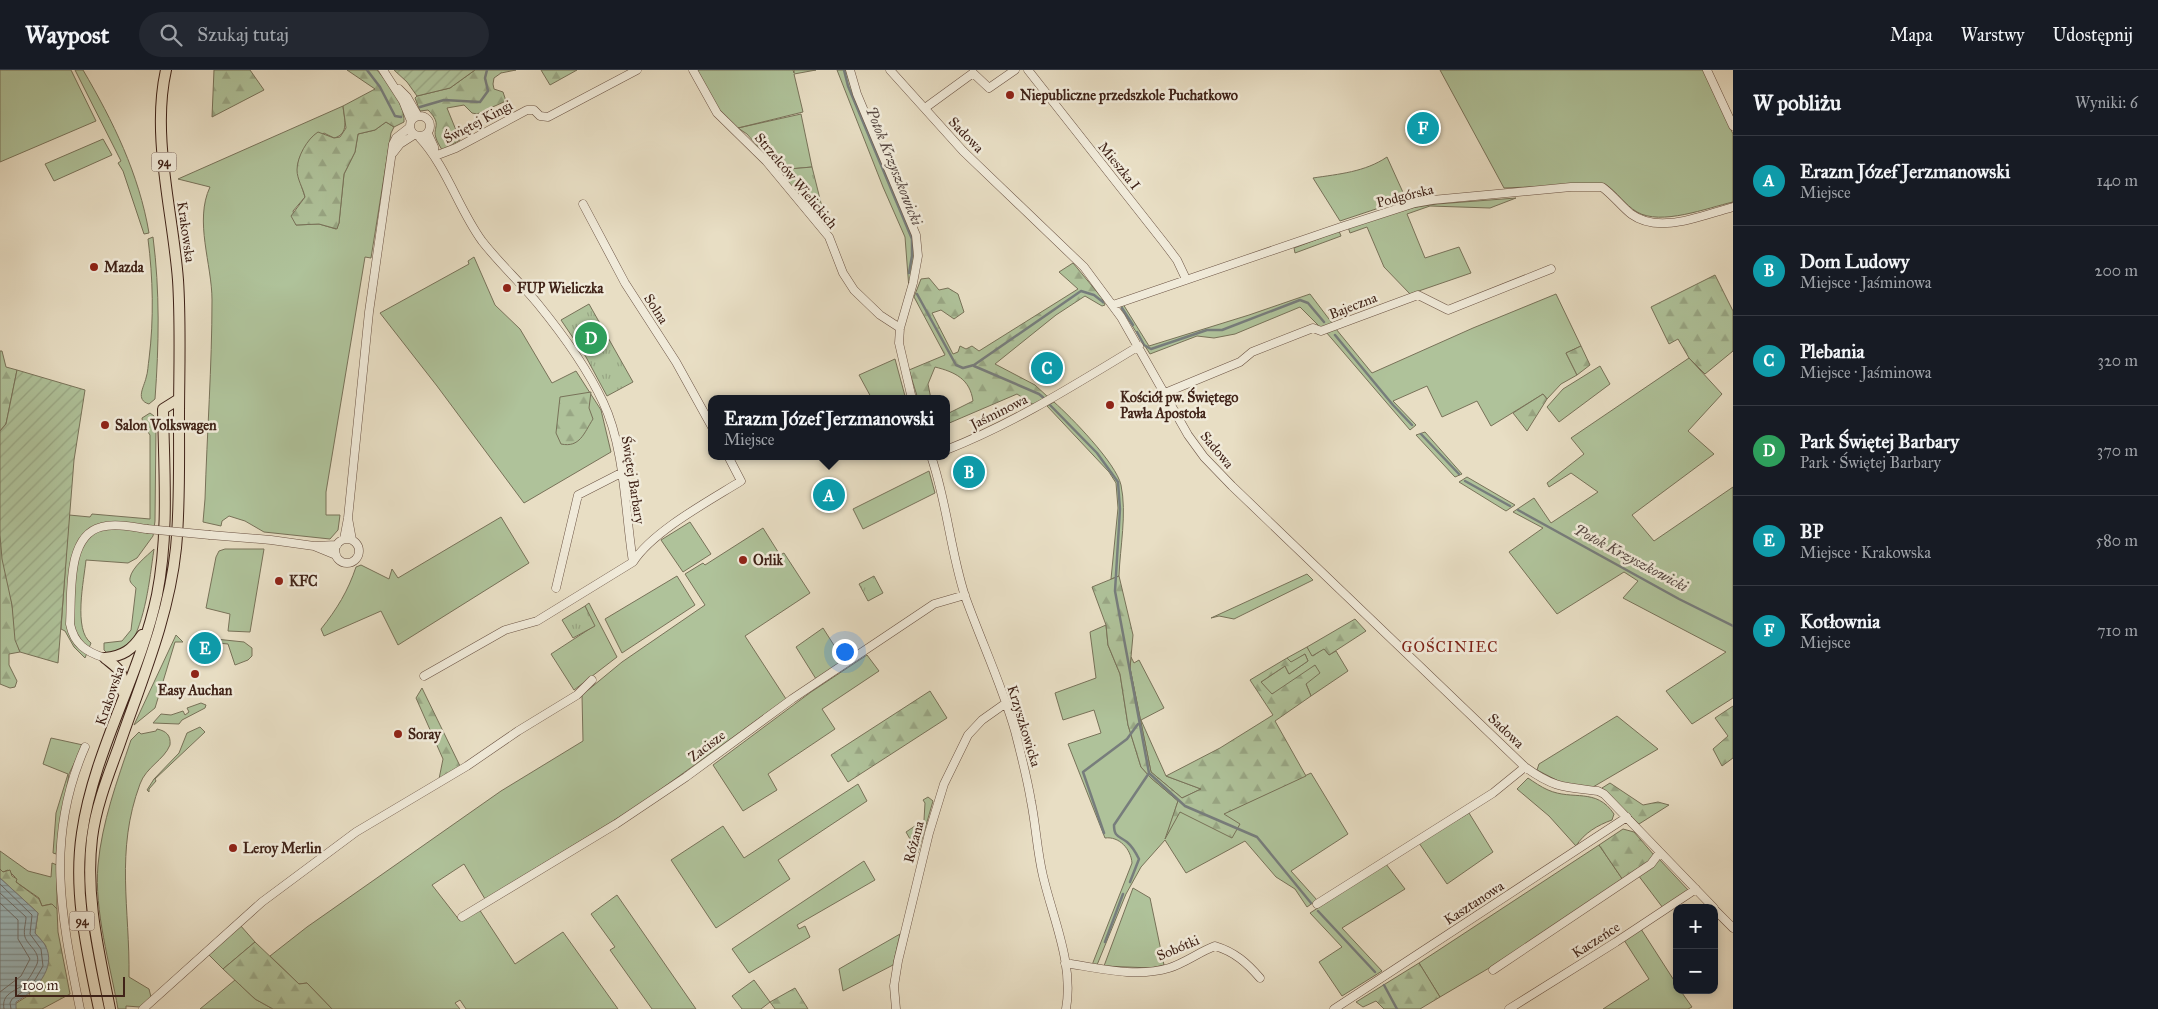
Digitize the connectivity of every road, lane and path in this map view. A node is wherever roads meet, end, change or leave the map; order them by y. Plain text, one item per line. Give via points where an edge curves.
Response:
1 (160, 70) edge
2 (166, 70) edge
3 (383, 70) edge
4 (637, 70) edge
5 (693, 70) edge
6 (850, 70) edge
7 (890, 70) edge
8 (1015, 70) edge
9 (1028, 70) edge
10 (1707, 70) edge
11 (163, 81) junction
12 (925, 108) junction
13 (413, 121) junction
14 (1733, 126) edge
15 (428, 134) junction
16 (417, 136) junction
17 (392, 154) junction
18 (435, 156) junction
19 (583, 204) dead end
20 (1733, 207) edge
21 (1551, 268) dead end
22 (1186, 279) junction
23 (1113, 305) junction
24 (900, 328) junction
25 (1139, 346) junction
26 (1165, 393) junction
27 (911, 395) edge
28 (179, 399) junction
29 (708, 420) edge
30 (950, 448) edge
31 (730, 460) edge
32 (932, 460) edge
33 (621, 473) junction
34 (348, 540) junction
35 (336, 545) junction
36 (314, 546) junction
37 (336, 555) junction
38 (633, 562) junction
39 (556, 588) dead end
40 (965, 595) junction
41 (149, 626) junction
42 (105, 658) junction
43 (424, 676) dead end
44 (592, 680) dead end
45 (123, 700) junction
46 (1006, 703) junction
47 (85, 747) dead end
48 (1525, 767) junction
49 (1627, 817) junction
50 (1660, 852) junction
51 (1696, 889) junction
52 (1317, 904) dead end
53 (1710, 904) edge
54 (1718, 912) edge
55 (462, 917) dead end
56 (1733, 928) edge
57 (1065, 963) junction
58 (1493, 970) dead end
59 (1260, 978) dead end
60 (80, 1009) edge
61 (99, 1009) edge
62 (110, 1009) edge
63 (143, 1009) edge
64 (896, 1009) edge
65 (1066, 1009) edge
66 (1334, 1009) edge
67 (1508, 1009) edge

1 - 11 main road, 94
2 - 11 main road, Krakowska
3 - 13 street via 407,97
4 - 18 street, Świętej Kingi via 548,117 527,110
5 - 24 street, Strzelców Wielickich via 717,112 766,161 829,237 843,274 854,290 880,316
6 - 24 street via 916,235 918,256
7 - 12 street, Sadowa
8 - 12 street via 989,88 973,73
9 - 22 street, Mieszka I via 1160,237
10 - 14 street
11 - 28 main road, Krakowska / 94 via 164,172 180,312
12 - 23 street, Sadowa via 963,151 1084,267
13 - 15 street via 424,117 428,120 431,126
13 - 16 street
13 - 17 street via 396,138
15 - 16 street
15 - 18 street, Świętej Barbary
16 - 17 street via 400,144
16 - 18 street, Świętej Barbary
17 - 34 street via 369,312
18 - 33 street, Świętej Barbary via 477,233 562,335 603,402 620,457
19 - 29 street, Solna via 625,283 676,362
20 - 22 street, Podgórska via 1662,224 1637,217 1602,187 1432,200 1341,226
21 - 26 street, Bajeczna via 1448,310 1418,295 1322,331 1313,328 1252,352 1240,362
22 - 23 street, Podgórska
23 - 25 street, Sadowa
24 - 27 street via 901,354
25 - 26 street, Sadowa
25 - 30 street, Jaśminowa via 1038,407
26 - 48 street, Sadowa via 1201,453 1226,480
28 - 41 main road, Krakowska / 94 via 164,409 163,546 157,595
28 - 62 main road, Krakowska / 94 via 175,559 153,648 102,797 93,835 91,902
31 - 38 street via 742,480 675,524 640,551
32 - 40 street, Krzyszkowicka
33 - 38 street, Świętej Barbary
33 - 39 street via 578,495
34 - 35 street
34 - 37 street via 359,548 356,558 346,563
35 - 36 street
35 - 37 street
36 - 37 street
36 - 42 street, bridge via 112,525 92,531 75,553 70,624 78,643 88,652
38 - 43 street via 537,621 505,630
40 - 46 street, Krzyszkowicka
40 - 55 street, Zacisze via 934,604 792,699 616,824
41 - 42 main road via 132,648 122,655
41 - 45 main road, Krakowska / 94
42 - 45 main road via 122,674
44 - 63 street via 577,695 356,832 262,902
45 - 61 main road, Krakowska / 94 via 86,812 80,849 80,908
46 - 57 street, Krzyszkowicka via 1029,788 1039,860
46 - 64 street, Różana via 982,720 968,736 944,784 898,961 894,986
47 - 60 street via 70,785 59,860 63,920
48 - 49 street, Sadowa via 1560,787 1598,791
48 - 52 street, Sadowa via 1494,793
49 - 50 street, Sadowa
49 - 66 street, Kasztanowa
50 - 51 street, Sadowa
50 - 58 street via 1651,864
51 - 53 street, Sadowa
51 - 67 street, Kaczeńce
54 - 56 street, Sadowa
57 - 59 street, Sobótki via 1152,972 1171,967 1215,946 1242,959
57 - 65 street, Krzyszkowicka

